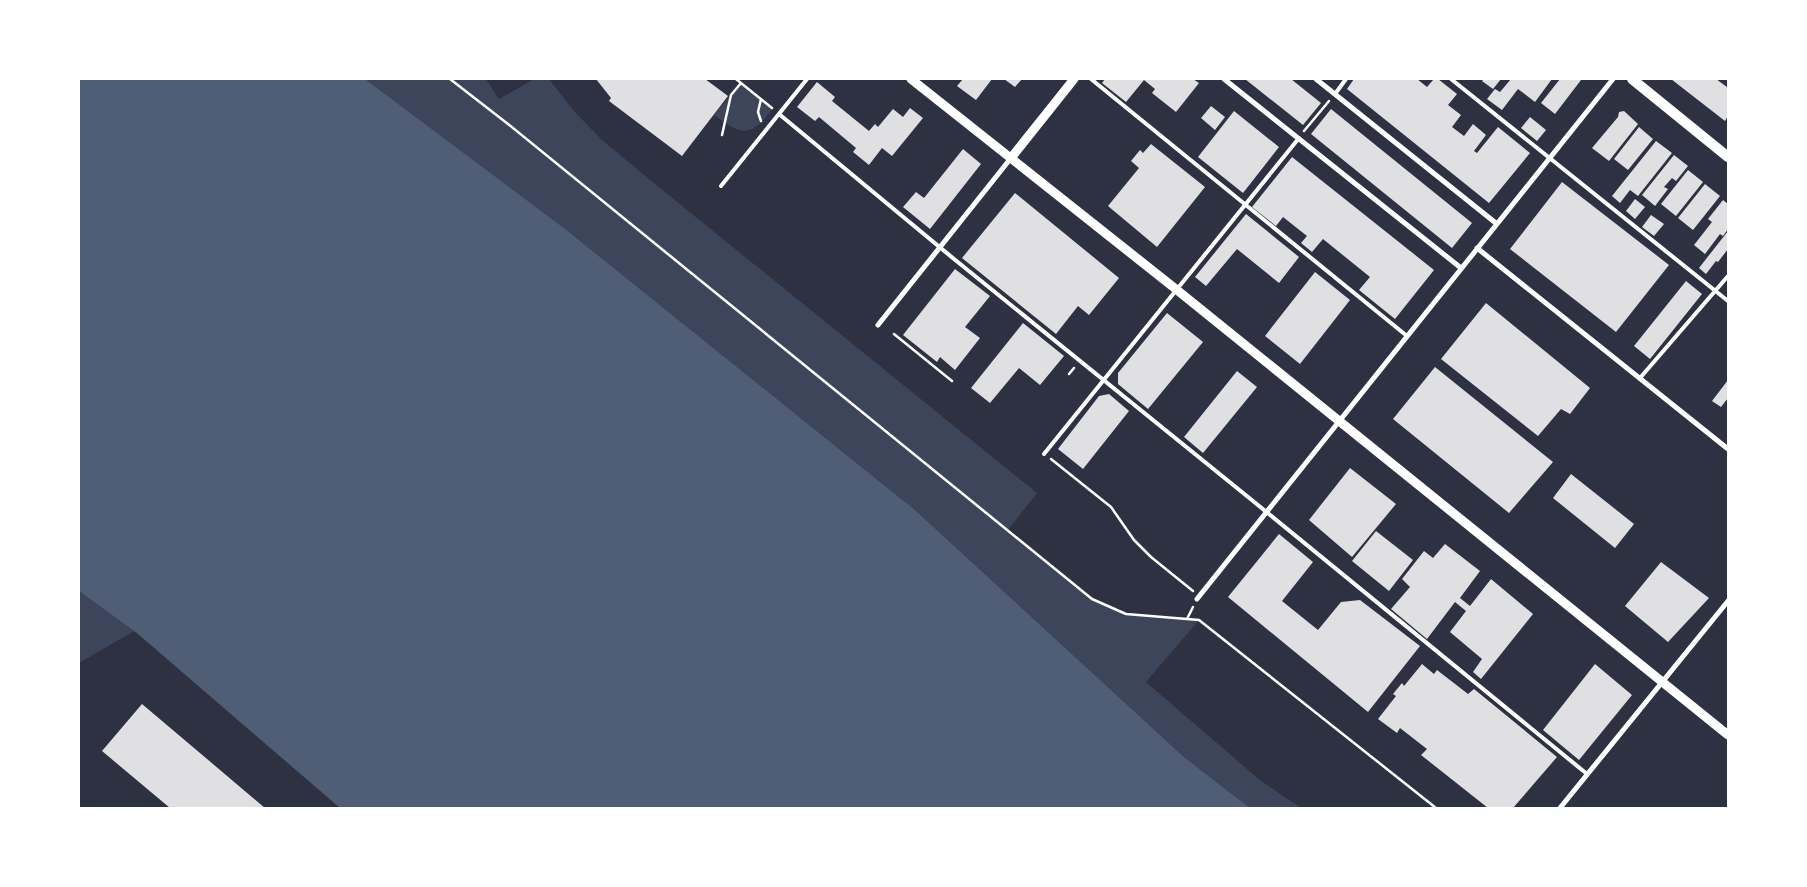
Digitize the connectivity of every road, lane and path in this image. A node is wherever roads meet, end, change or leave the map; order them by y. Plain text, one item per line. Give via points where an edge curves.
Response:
1 (450, 79) edge
2 (736, 79) edge
3 (807, 79) edge
4 (912, 79) edge
5 (1074, 79) edge
6 (1091, 79) edge
7 (1224, 79) edge
8 (1316, 79) edge
9 (1346, 79) edge
10 (1451, 79) edge
11 (1613, 79) edge
12 (1632, 79) edge
13 (741, 83) junction
14 (1335, 94) junction
15 (761, 99) junction
16 (779, 114) junction
17 (768, 128) junction
18 (722, 134) dead end
19 (1299, 138) junction
20 (1728, 157) edge
21 (1011, 158) junction
22 (1549, 158) junction
23 (721, 186) dead end
24 (1246, 205) junction
25 (1497, 224) junction
26 (940, 247) junction
27 (1477, 248) junction
28 (1461, 268) junction
29 (1728, 276) edge
30 (1177, 290) junction
31 (1716, 291) junction
32 (1728, 301) edge
33 (878, 325) dead end
34 (894, 334) dead end
35 (1407, 336) junction
36 (1640, 378) junction
37 (1102, 380) junction
38 (952, 381) dead end
39 (1339, 421) junction
40 (1728, 449) edge
41 (1044, 454) joint
42 (1266, 512) junction
43 (1198, 597) joint
44 (1728, 601) edge
45 (1662, 682) junction
46 (1728, 735) edge
47 (1587, 774) junction
48 (1436, 808) edge
49 (1560, 808) edge

1 - 48 path via 1092,599 1126,614 1199,620
2 - 13 path
3 - 16 lane
4 - 21 street
5 - 21 street
6 - 24 lane
7 - 19 street
8 - 14 street
9 - 14 lane
10 - 22 lane
11 - 22 street
12 - 20 main road
13 - 15 path
13 - 18 path via 731,95
14 - 19 path
14 - 25 street
15 - 16 path
15 - 17 path via 758,112 760,120
16 - 17 lane
16 - 26 lane
17 - 23 lane
19 - 24 lane
19 - 28 street
21 - 26 street
21 - 30 street
22 - 25 street
22 - 31 lane
24 - 30 lane
24 - 35 lane
25 - 27 street
26 - 33 street
26 - 37 lane
27 - 28 street
27 - 36 street
28 - 35 street
29 - 31 lane
30 - 37 lane
30 - 39 street
31 - 32 lane
31 - 36 lane
34 - 38 path
35 - 39 street
36 - 40 street
37 - 41 lane
37 - 42 lane
39 - 42 street
39 - 45 street
41 - 43 path via 1110,507 1134,540
42 - 43 street
42 - 47 lane
44 - 45 street
45 - 46 street
45 - 47 street
47 - 49 street

